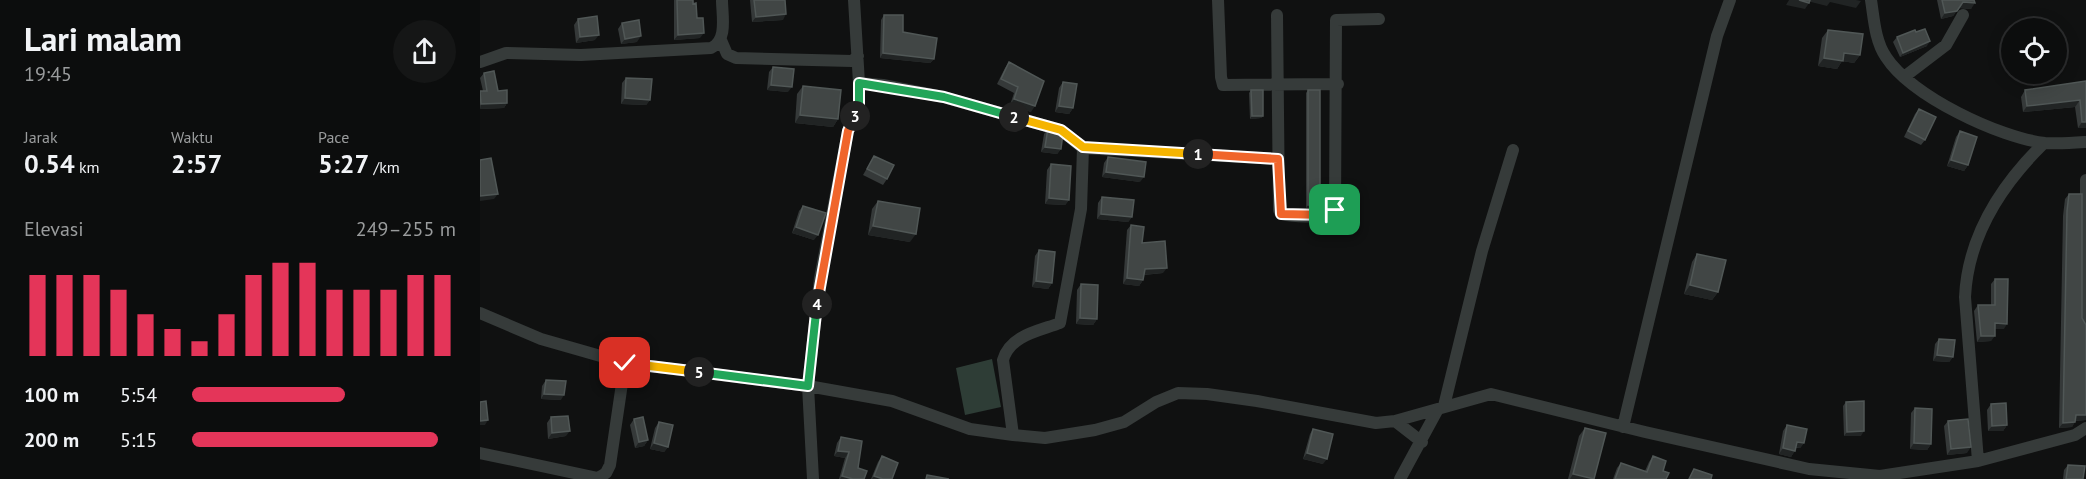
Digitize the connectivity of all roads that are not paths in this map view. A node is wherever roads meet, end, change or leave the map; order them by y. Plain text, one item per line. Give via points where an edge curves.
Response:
1 (722, 0) edge
2 (854, 0) edge
3 (1218, 0) edge
4 (1730, 0) edge
5 (1871, 0) edge
6 (1277, 15) dead end
7 (1963, 15) dead end
8 (1379, 19) dead end
9 (722, 40) junction
10 (858, 56) junction
11 (480, 62) edge
12 (1904, 77) junction
13 (859, 83) junction
14 (1278, 84) junction
15 (1338, 84) junction
16 (2086, 142) edge
17 (2044, 143) junction
18 (1083, 147) junction
19 (1513, 150) dead end
20 (1278, 159) junction
21 (2086, 180) edge
22 (2086, 226) edge
23 (2086, 275) edge
24 (480, 313) edge
25 (2086, 323) edge
26 (625, 363) junction
27 (808, 386) junction
28 (1441, 407) junction
29 (1395, 421) junction
30 (1623, 427) junction
31 (2086, 430) edge
32 (1013, 435) junction
33 (1422, 442) junction
34 (480, 453) edge
35 (1978, 462) junction
36 (1808, 474) edge
37 (1880, 477) edge
38 (813, 479) edge
39 (1400, 479) edge

1 - 9 street
2 - 10 street
3 - 14 street via 1222,84
4 - 30 street via 1717,36
5 - 12 street via 1882,51
6 - 14 street
7 - 12 street via 1946,45
8 - 15 street via 1336,20
9 - 10 street via 726,54 736,58 852,61
9 - 11 street via 711,48 581,55 506,53
10 - 13 street
12 - 17 street via 1980,122
13 - 18 street via 944,97 1061,130
13 - 27 street via 859,106 848,131 820,278
14 - 15 street
14 - 20 street
15 - 20 street via 1334,213 1281,214
16 - 17 street
17 - 35 street via 2001,191 1988,213 1966,273
18 - 20 street
18 - 32 street via 1081,209 1060,323 1018,339 1005,352 1003,360
19 - 28 street
21 - 22 street
22 - 23 street
23 - 25 street
24 - 26 street via 541,339
26 - 27 street
26 - 34 street via 610,465 598,478
27 - 32 street via 892,401 970,429
27 - 38 street
28 - 29 street
28 - 30 street via 1482,394 1500,394
28 - 33 street
29 - 32 street via 1364,422 1257,401 1178,393 1124,422 1095,430 1045,438
29 - 33 street
30 - 36 street
31 - 35 street
33 - 39 street
35 - 37 street
36 - 37 street

